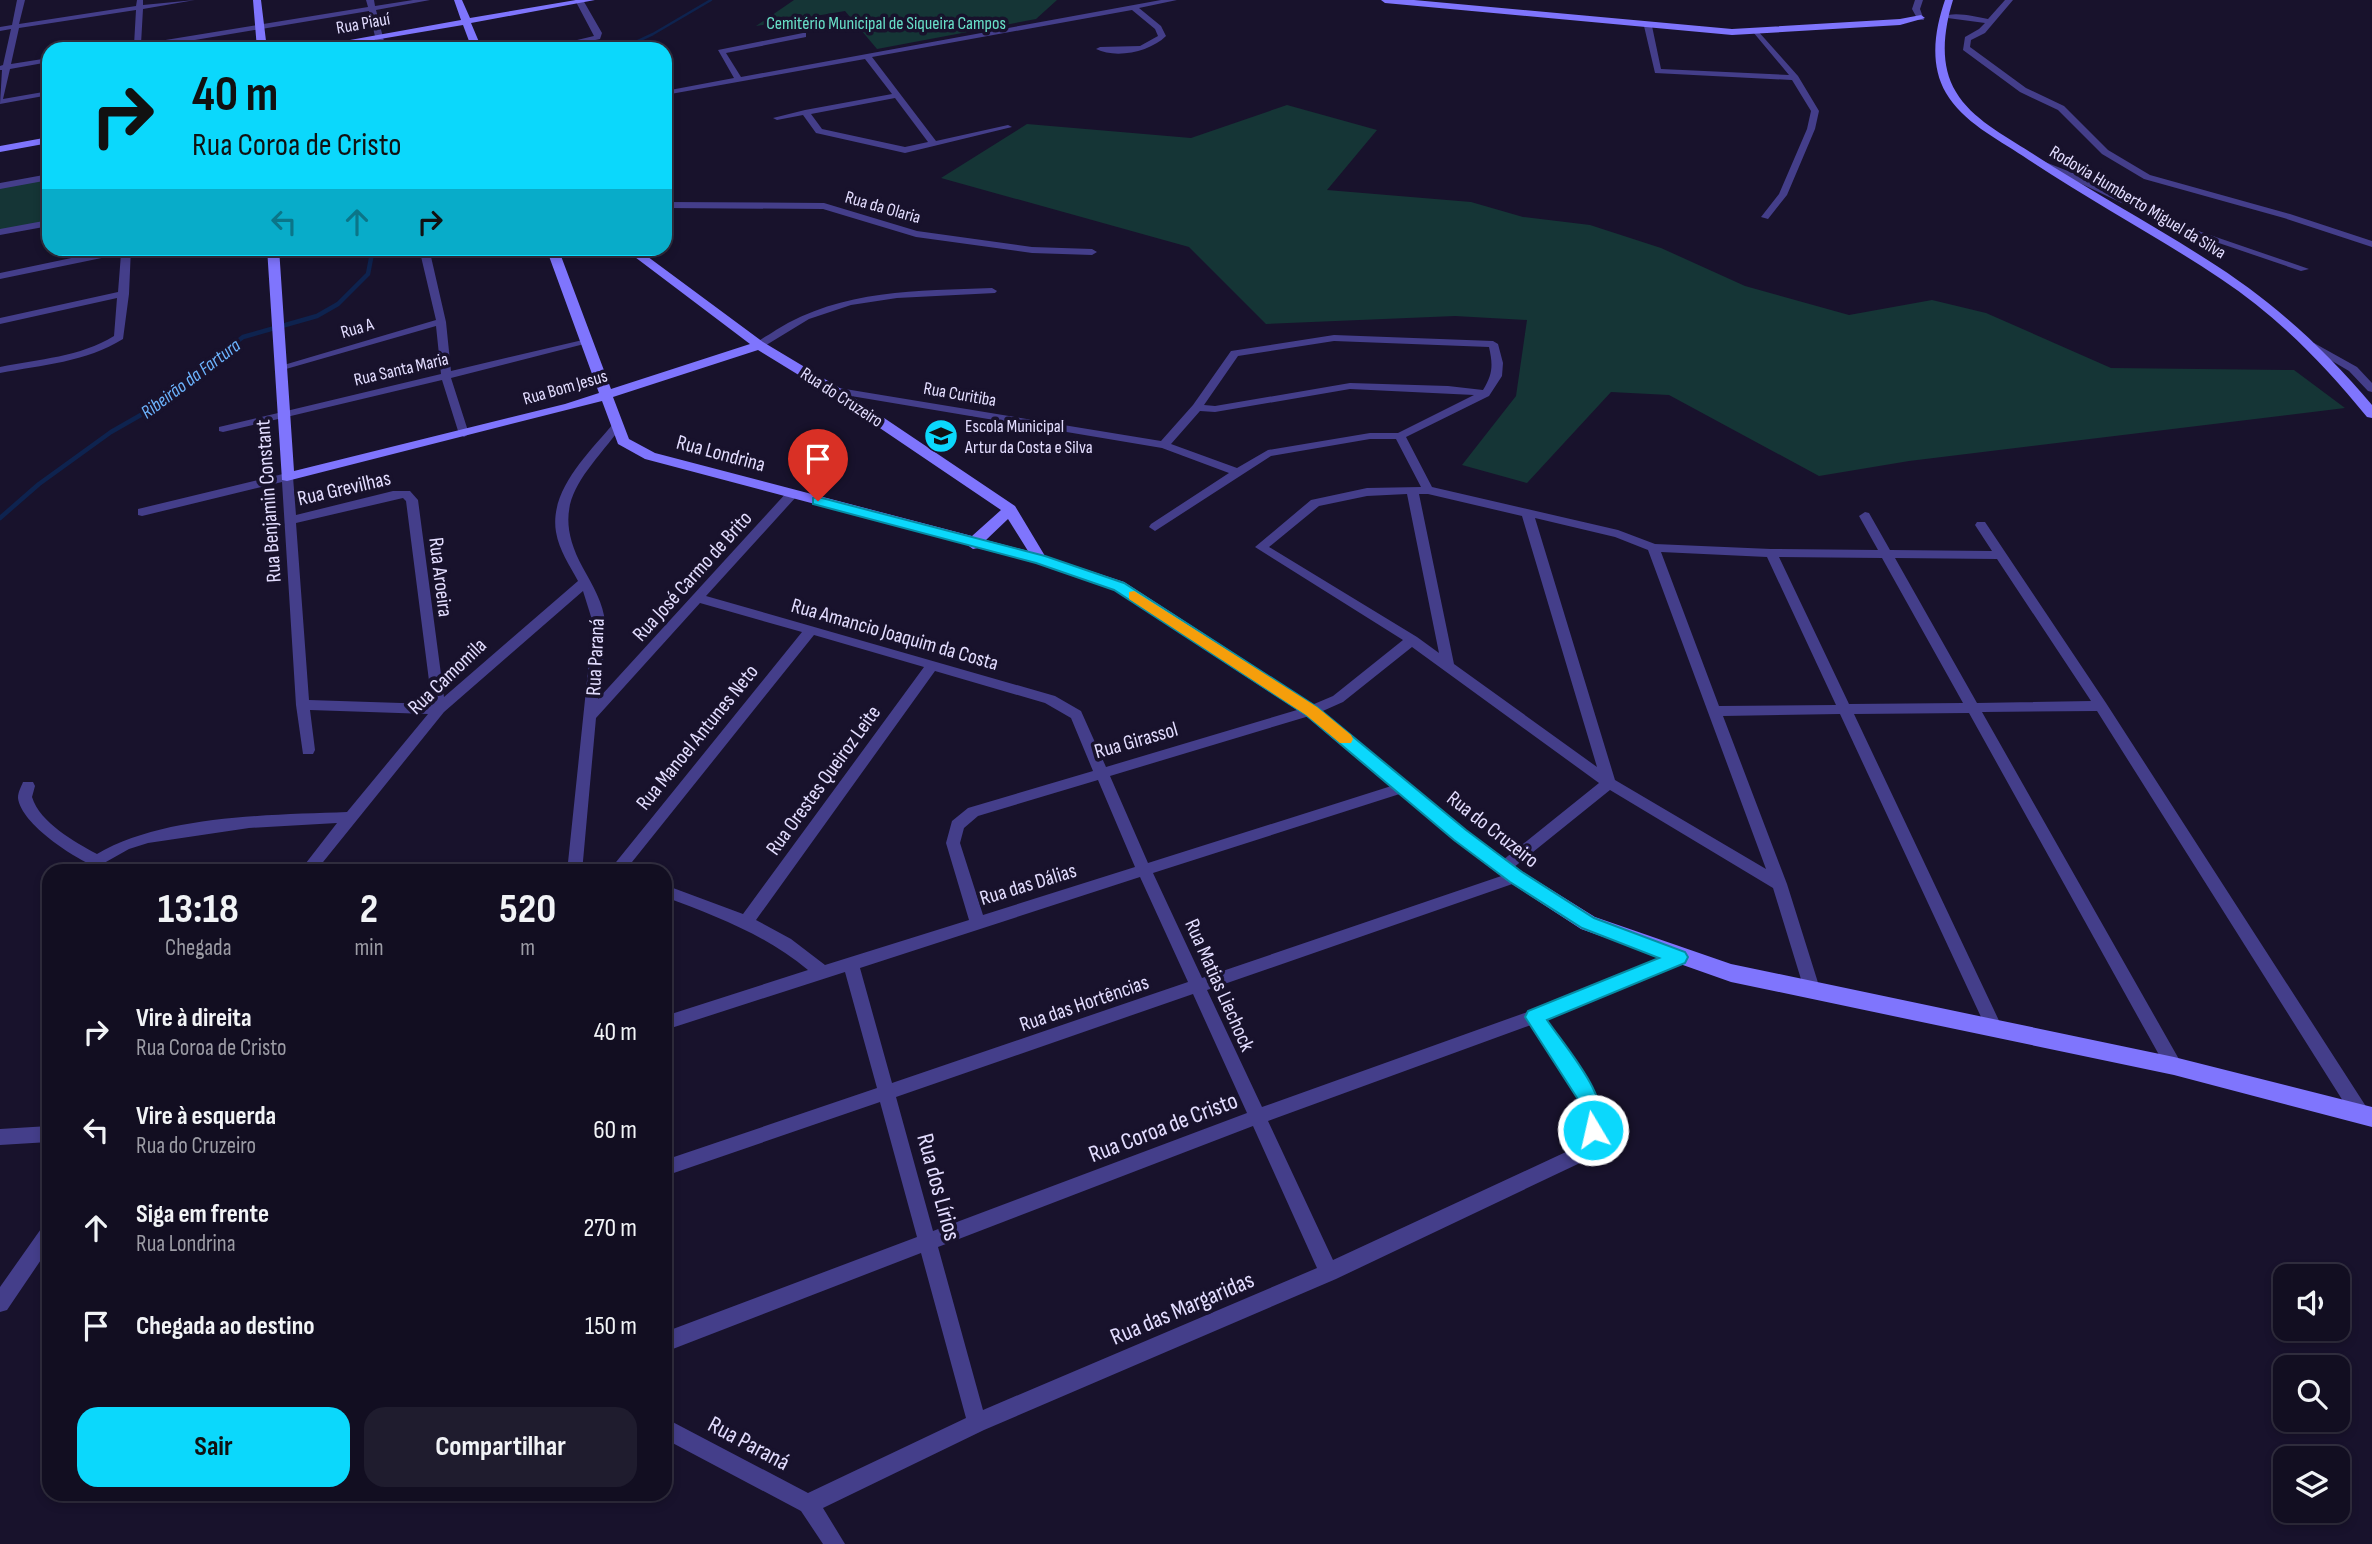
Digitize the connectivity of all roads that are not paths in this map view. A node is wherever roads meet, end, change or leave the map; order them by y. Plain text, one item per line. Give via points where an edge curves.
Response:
1 (21, 0) edge
2 (191, 0) edge
3 (257, 0) edge
4 (426, 0) edge
5 (458, 0) edge
6 (591, 0) edge
7 (1173, 0) edge
8 (1385, 0) edge
9 (1919, 0) edge
10 (1949, 0) edge
11 (2009, 0) edge
12 (580, 1) edge
13 (140, 4) edge
14 (371, 4) edge
15 (1133, 7) junction
16 (1944, 17) junction
17 (466, 22) junction
18 (1991, 22) junction
19 (260, 26) junction
20 (1648, 26) junction
21 (14, 27) junction
22 (1930, 27) junction
23 (0, 29) edge
24 (1756, 32) junction
25 (803, 35) dead end
26 (378, 36) junction
27 (137, 42) edge
28 (171, 42) edge
29 (261, 42) edge
30 (344, 42) edge
31 (380, 42) edge
32 (474, 42) edge
33 (582, 42) edge
34 (1100, 48) dead end
35 (867, 56) junction
36 (42, 62) edge
37 (3, 68) edge
38 (1795, 78) junction
39 (738, 79) junction
40 (672, 92) edge
41 (42, 94) edge
42 (897, 95) junction
43 (0, 100) edge
44 (805, 112) junction
45 (777, 118) dead end
46 (1008, 127) dead end
47 (42, 141) edge
48 (934, 144) junction
49 (0, 149) edge
50 (2040, 163) junction
51 (42, 178) edge
52 (0, 186) edge
53 (672, 205) edge
54 (1765, 217) dead end
55 (42, 224) edge
56 (0, 232) edge
57 (2372, 244) edge
58 (1092, 252) dead end
59 (93, 256) edge
60 (126, 256) edge
61 (274, 256) edge
62 (426, 256) edge
63 (555, 256) edge
64 (639, 256) edge
65 (2304, 269) dead end
66 (0, 276) edge
67 (992, 291) dead end
68 (124, 294) junction
69 (0, 321) edge
70 (441, 322) junction
71 (587, 342) junction
72 (760, 345) junction
73 (2314, 346) junction
74 (282, 367) junction
75 (0, 370) edge
76 (446, 377) junction
77 (2372, 389) edge
78 (833, 390) junction
79 (1485, 394) junction
80 (607, 395) junction
81 (1197, 407) junction
82 (282, 414) junction
83 (2372, 414) edge
84 (223, 429) dead end
85 (464, 434) junction
86 (620, 434) junction
87 (1400, 436) junction
88 (1164, 445) junction
89 (1239, 473) junction
90 (287, 477) junction
91 (1412, 490) junction
92 (1428, 490) junction
93 (406, 494) joint
94 (792, 494) junction
95 (1010, 509) junction
96 (142, 512) dead end
97 (1527, 512) junction
98 (1866, 516) dead end
99 (291, 520) junction
100 (1981, 525) dead end
101 (1155, 527) dead end
102 (973, 544) junction
103 (1653, 548) junction
104 (1771, 553) junction
105 (1886, 555) junction
106 (2002, 555) junction
107 (1040, 559) junction
108 (585, 582) junction
109 (1119, 586) joint
110 (699, 598) junction
111 (811, 630) junction
112 (1412, 640) junction
113 (933, 664) junction
114 (1448, 665) junction
115 (303, 705) junction
116 (2101, 706) junction
117 (1973, 708) junction
118 (439, 709) junction
119 (1843, 710) junction
120 (1311, 711) junction
121 (1716, 711) junction
122 (592, 715) junction
123 (1076, 715) joint
124 (308, 750) dead end
125 (1101, 772) junction
126 (1609, 783) junction
127 (28, 786) dead end
128 (1404, 787) junction
129 (353, 817) junction
130 (90, 864) edge
131 (95, 864) edge
132 (313, 864) edge
133 (575, 864) edge
134 (621, 864) edge
135 (1144, 870) junction
136 (1509, 873) junction
137 (1779, 884) junction
138 (672, 893) edge
139 (747, 920) junction
140 (977, 922) junction
141 (1679, 957) junction
142 (851, 964) junction
143 (823, 973) junction
144 (1198, 986) junction
145 (1812, 989) junction
146 (1535, 1017) junction
147 (672, 1021) edge
148 (1994, 1027) junction
149 (2174, 1066) junction
150 (888, 1093) junction
151 (2367, 1115) edge
152 (1257, 1117) junction
153 (42, 1134) edge
154 (0, 1137) edge
155 (672, 1166) edge
156 (42, 1241) edge
157 (928, 1242) junction
158 (1328, 1272) junction
159 (8, 1282) edge
160 (0, 1303) edge
161 (672, 1339) edge
162 (977, 1423) junction
163 (672, 1431) edge
164 (808, 1504) junction
165 (835, 1544) edge

1 - 21 street
2 - 13 street
3 - 19 street
4 - 14 street
5 - 17 street
6 - 12 street, Rua Piauí
7 - 15 street
8 - 20 street
9 - 22 street via 1916,9
10 - 16 street, Rodovia Humberto Miguel da Silva
11 - 18 street
12 - 17 street, Rua Piauí
12 - 33 street via 598,33
13 - 21 street
13 - 27 street
14 - 19 street
14 - 26 street
15 - 34 street via 1162,36 1155,44 1119,51
15 - 35 street
16 - 18 street
16 - 22 street, Rodovia Humberto Miguel da Silva
16 - 22 street
17 - 26 street, Rua Piauí
17 - 32 street
18 - 57 street via 1968,39 1966,48 2023,90 2061,108 2105,152 2147,177
19 - 28 street
19 - 29 street
20 - 24 street
20 - 38 street via 1658,71
21 - 23 street
21 - 37 street
22 - 24 street via 1900,22
22 - 50 street, Rodovia Humberto Miguel da Silva via 1942,75 1966,112
24 - 38 street
25 - 39 street via 724,50 721,54
26 - 30 street, Rua Piauí
26 - 31 street
35 - 39 street
35 - 42 street
36 - 37 street
37 - 43 street
38 - 54 street via 1815,111 1783,195
39 - 40 street
41 - 43 street
42 - 44 street
42 - 48 street
44 - 45 street
44 - 48 street via 818,131 905,150
46 - 48 street
47 - 49 street
50 - 65 street via 2074,175 2159,219
50 - 73 street, Rodovia Humberto Miguel da Silva via 2206,263 2260,300
51 - 52 street
53 - 58 street, Rua da Olaria via 824,206 916,234 1032,250
55 - 56 street
59 - 66 street
60 - 68 street
61 - 74 street, Rua Benjamin Constant
62 - 70 street
63 - 71 street
64 - 72 street, Rua do Cruzeiro
67 - 72 street, Rua Bom Jesus via 883,297 840,305 805,317
68 - 69 street
68 - 75 street via 119,337 109,345
70 - 74 street, Rua A
70 - 76 street
71 - 76 street, Rua Santa Maria
71 - 80 street
72 - 78 street, Rua do Cruzeiro
72 - 80 street, Rua Bom Jesus
73 - 77 street via 2353,369
73 - 83 street, Rodovia Humberto Miguel da Silva
74 - 82 street, Rua Benjamin Constant
76 - 82 street, Rua Santa Maria
76 - 85 street
78 - 88 street, Rua Curitiba
78 - 95 street, Rua do Cruzeiro
79 - 81 street via 1350,386 1214,409
79 - 81 street via 1497,376 1493,344 1334,338 1235,353
79 - 87 street
80 - 85 street, Rua Bom Jesus
80 - 86 street
81 - 88 street
82 - 84 street, Rua Santa Maria
82 - 90 street, Rua Benjamin Constant
85 - 90 street, Rua Bom Jesus
86 - 94 street, Rua Londrina via 632,449 650,456
86 - 108 street, Rua Paraná via 571,485 563,501 559,524
87 - 89 street via 1370,436 1268,453
87 - 92 street
88 - 89 street, Rua Curitiba
89 - 101 street
90 - 96 street, Rua Bom Jesus
90 - 99 street, Rua Benjamin Constant
91 - 92 street
91 - 112 street via 1367,492 1315,503 1261,547
91 - 114 street
92 - 97 street
93 - 99 street, Rua Grevilhas
93 - 118 street, Rua Aroeira via 412,500
94 - 102 street, Rua Londrina
94 - 110 street, Rua José Carmo de Brito
95 - 102 street
95 - 107 street, Rua do Cruzeiro
97 - 103 street via 1618,534
97 - 126 street
98 - 105 street
99 - 115 street, Rua Benjamin Constant
100 - 106 street
102 - 107 street, Rua Londrina
103 - 104 street
103 - 121 street
104 - 105 street
104 - 119 street
105 - 106 street
105 - 117 street
106 - 116 street
107 - 109 street, Rua Londrina
108 - 118 street, Rua Camomila
108 - 122 street, Rua Paraná via 599,623
109 - 120 street, Rua do Cruzeiro
110 - 111 street, Rua Amancio Joaquim da Costa
110 - 122 street, Rua José Carmo de Brito
111 - 113 street, Rua Amancio Joaquim da Costa
111 - 134 street, Rua Manoel Antunes Neto
112 - 114 street
112 - 120 street, Rua Girassol via 1346,693
113 - 123 street, Rua Amancio Joaquim da Costa via 1050,699
113 - 139 street, Rua Orestes Queiroz Leite
114 - 126 street
115 - 118 street
115 - 124 street, Rua Benjamin Constant
116 - 117 street
116 - 151 street
117 - 119 street
117 - 149 street
118 - 129 street, Rua Camomila
119 - 121 street
119 - 148 street
120 - 125 street, Rua Girassol
120 - 128 street, Rua do Cruzeiro
121 - 137 street
122 - 133 street, Rua Paraná
123 - 125 street, Rua Matias Liechock
125 - 135 street, Rua Matias Liechock
125 - 140 street, Rua Girassol via 973,812 957,825 953,843
126 - 136 street, Rua das Hortências
126 - 137 street
127 - 130 street via 25,798 29,808
128 - 135 street, Rua das Dálias
128 - 136 street, Rua do Cruzeiro
129 - 131 street via 249,822 148,837 124,845
129 - 132 street, Rua Camomila
135 - 140 street, Rua das Dálias
135 - 144 street, Rua Matias Liechock
136 - 141 street, Rua do Cruzeiro via 1588,923
136 - 144 street, Rua das Hortências
137 - 145 street
138 - 139 street
139 - 143 street via 796,948
140 - 142 street, Rua das Dálias
141 - 145 street, Rua do Cruzeiro
141 - 146 street, Rua Coroa de Cristo
142 - 143 street, Rua das Dálias
142 - 150 street, Rua dos Lírios
143 - 147 street, Rua das Dálias
144 - 150 street, Rua das Hortências
144 - 152 street, Rua Matias Liechock
145 - 148 street, Rua do Cruzeiro
146 - 152 street, Rua Coroa de Cristo
146 - 158 street, Rua das Margaridas via 1591,1101 1593,1130 1574,1157
148 - 149 street, Rua do Cruzeiro
149 - 151 street, Rua do Cruzeiro
150 - 155 street, Rua das Hortências
150 - 157 street, Rua dos Lírios
152 - 157 street, Rua Coroa de Cristo
152 - 158 street, Rua Matias Liechock
153 - 154 street
156 - 159 street
157 - 161 street, Rua Coroa de Cristo
157 - 162 street, Rua dos Lírios
158 - 162 street, Rua das Margaridas
159 - 160 street
162 - 164 street, Rua das Margaridas
163 - 164 street, Rua Paraná
164 - 165 street

